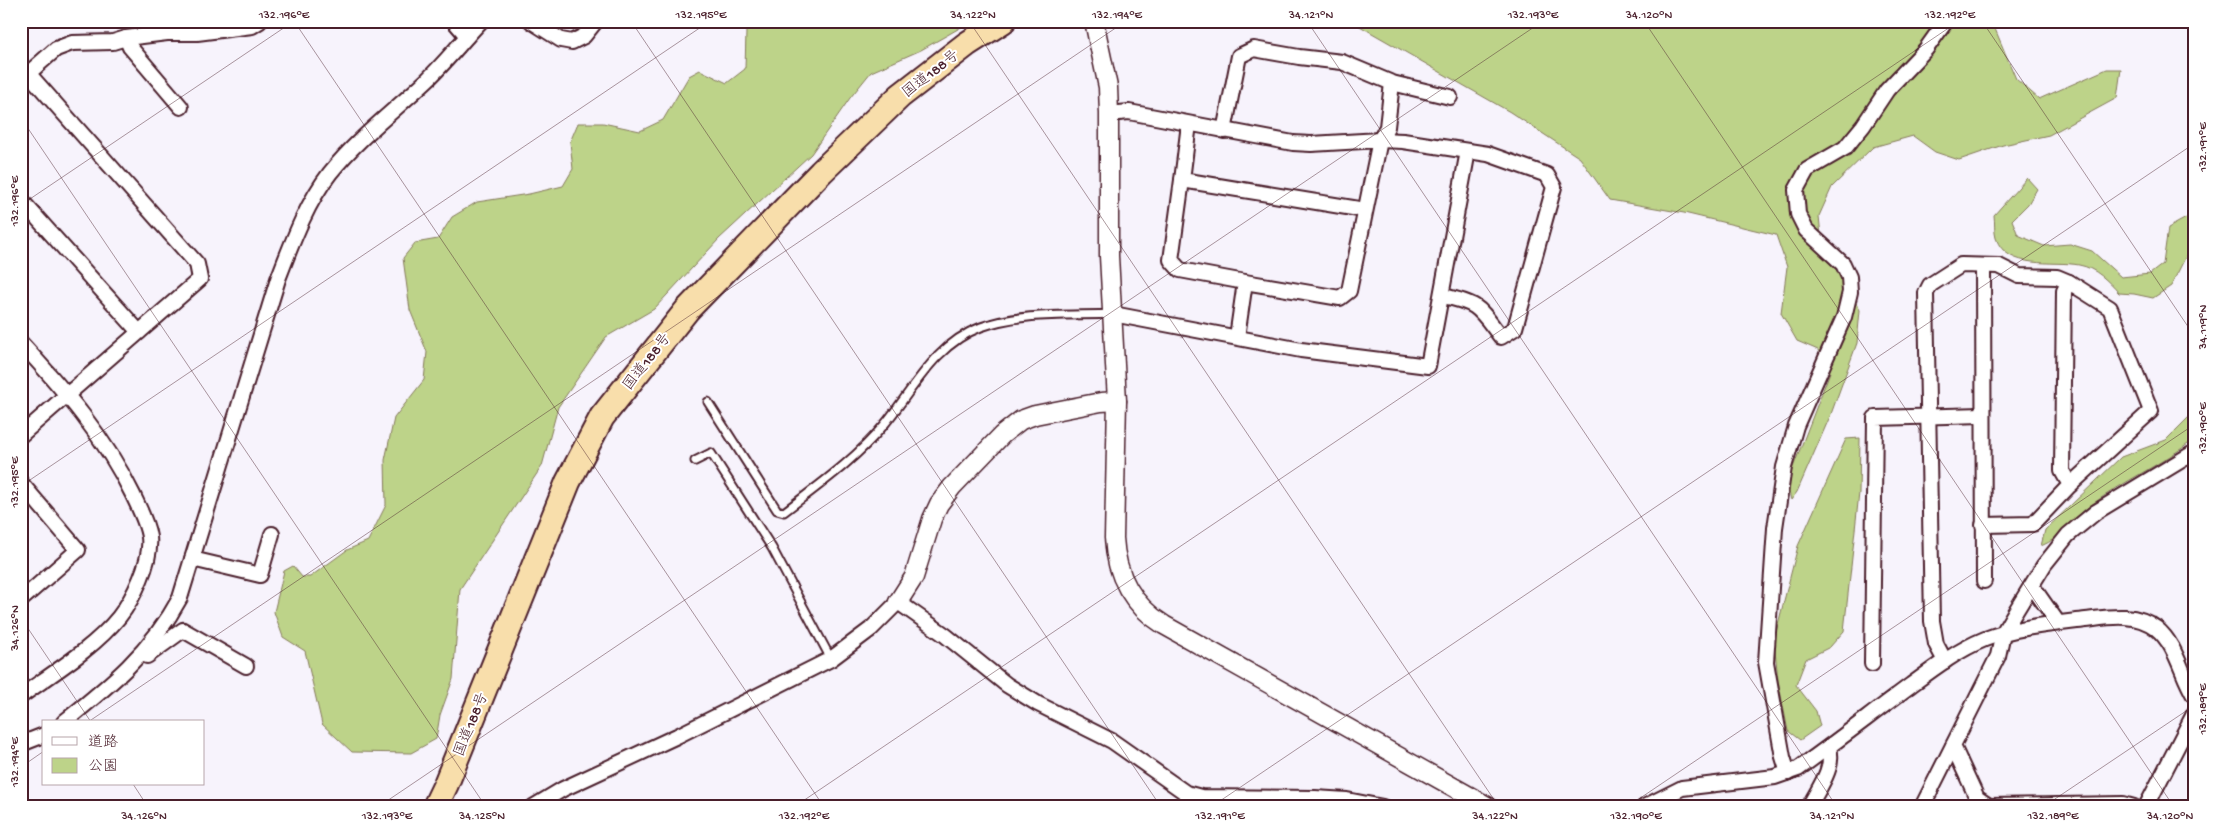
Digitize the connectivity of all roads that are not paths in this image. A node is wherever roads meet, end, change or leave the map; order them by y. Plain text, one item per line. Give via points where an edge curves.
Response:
1 (260, 21) edge
2 (454, 21) edge
3 (481, 21) edge
4 (531, 21) edge
5 (596, 21) edge
6 (1004, 21) edge
7 (1094, 21) edge
8 (1946, 21) edge
9 (467, 36) junction
10 (126, 38) junction
11 (25, 76) edge
12 (1392, 83) junction
13 (1450, 97) dead end
14 (181, 107) dead end
15 (1109, 114) junction
16 (1190, 124) junction
17 (1224, 131) junction
18 (1380, 140) junction
19 (1468, 151) junction
20 (1182, 180) junction
21 (21, 200) edge
22 (1366, 210) junction
23 (1983, 266) junction
24 (1245, 282) junction
25 (2069, 282) junction
26 (1443, 296) junction
27 (1113, 314) junction
28 (139, 332) junction
29 (1237, 337) junction
30 (21, 343) edge
31 (67, 394) junction
32 (708, 402) dead end
33 (1117, 402) junction
34 (1983, 415) junction
35 (1928, 417) junction
36 (21, 435) edge
37 (2195, 452) edge
38 (695, 461) dead end
39 (21, 482) edge
40 (2070, 485) junction
41 (1983, 525) junction
42 (272, 534) dead end
43 (192, 559) junction
44 (1984, 581) dead end
45 (2032, 586) junction
46 (21, 600) edge
47 (898, 602) junction
48 (2058, 623) junction
49 (2003, 633) junction
50 (142, 654) junction
51 (831, 658) junction
52 (1945, 661) junction
53 (1872, 664) dead end
54 (246, 666) dead end
55 (21, 696) edge
56 (2195, 697) edge
57 (2195, 712) edge
58 (66, 720) edge
59 (42, 736) edge
60 (21, 744) edge
61 (1953, 746) junction
62 (1829, 748) junction
63 (1788, 773) junction
64 (2031, 806) edge
65 (435, 807) edge
66 (532, 807) edge
67 (1383, 807) edge
68 (1489, 807) edge
69 (1644, 807) edge
70 (1809, 807) edge
71 (1922, 807) edge
72 (2134, 807) edge
73 (2146, 807) edge

1 - 10 street via 252,26
2 - 9 street
3 - 9 street
4 - 5 street via 561,40 572,42 584,36
6 - 65 highway, 国道188号 via 967,44 900,96 821,172 687,310 602,417 568,482
7 - 15 street via 1108,87
8 - 63 street via 1926,49 1887,90 1845,148 1807,170 1796,190 1798,214 1806,230 1843,264 1849,277 1850,292 1844,317 1796,426 1784,467 1775,528 1766,662
9 - 43 street via 428,79 354,147 314,197 278,279
10 - 11 street via 113,42 72,43 56,49
10 - 14 street
11 - 28 street via 197,264 200,280
12 - 13 street
12 - 17 street via 1342,62 1254,49 1239,56
12 - 18 street via 1387,127
15 - 16 street via 1129,112
15 - 27 street via 1109,256
16 - 17 street
16 - 20 street
17 - 18 street via 1311,144
18 - 19 street
18 - 22 street
19 - 26 street
19 - 26 street via 1488,154 1547,175 1554,187 1515,328 1501,337 1479,308 1468,301
20 - 22 street
20 - 24 street via 1171,260 1180,270
21 - 28 street
22 - 24 street via 1350,291 1340,298
23 - 25 street via 1999,266 2019,276 2056,277
23 - 34 street
23 - 35 street via 1961,265 1930,285 1926,293
24 - 29 street
25 - 40 street via 2064,291 2062,471
25 - 40 street via 2110,308 2151,411
26 - 29 street via 1428,366 1301,350
27 - 29 street
27 - 32 lane via 1013,319 980,328 953,344 929,364 884,425 847,464 784,512 777,510
27 - 33 street
28 - 31 street
30 - 31 street
31 - 36 street
31 - 55 street via 122,472 149,538 148,562 119,617 60,668
33 - 47 street via 1101,402 1035,415 1021,420 1002,434 939,504 914,577
33 - 68 street via 1115,553 1124,582 1140,607 1164,626
34 - 35 street
34 - 41 street
35 - 52 street via 1932,621 1936,644
35 - 53 street via 1875,418
37 - 45 street via 2096,512 2068,535 2044,564
38 - 51 lane via 711,453 772,548
39 - 46 street via 78,550
40 - 41 street via 2033,524
41 - 44 street
42 - 43 street via 260,575
43 - 50 street via 180,598
45 - 48 street
45 - 49 street
47 - 51 street via 871,629
47 - 67 street via 945,634 1007,685 1112,741 1186,792 1202,797 1347,800
48 - 49 street
48 - 56 street via 2128,617 2155,628 2166,638
49 - 52 street via 1984,639
49 - 61 street via 1998,656
50 - 54 street via 147,656 183,630
50 - 58 street
51 - 66 street
52 - 62 street
57 - 73 street
59 - 60 street
61 - 64 street via 1977,798 1989,806
61 - 71 street
62 - 63 street
62 - 70 street via 1831,761
63 - 69 street via 1682,788
64 - 72 street via 2123,804

